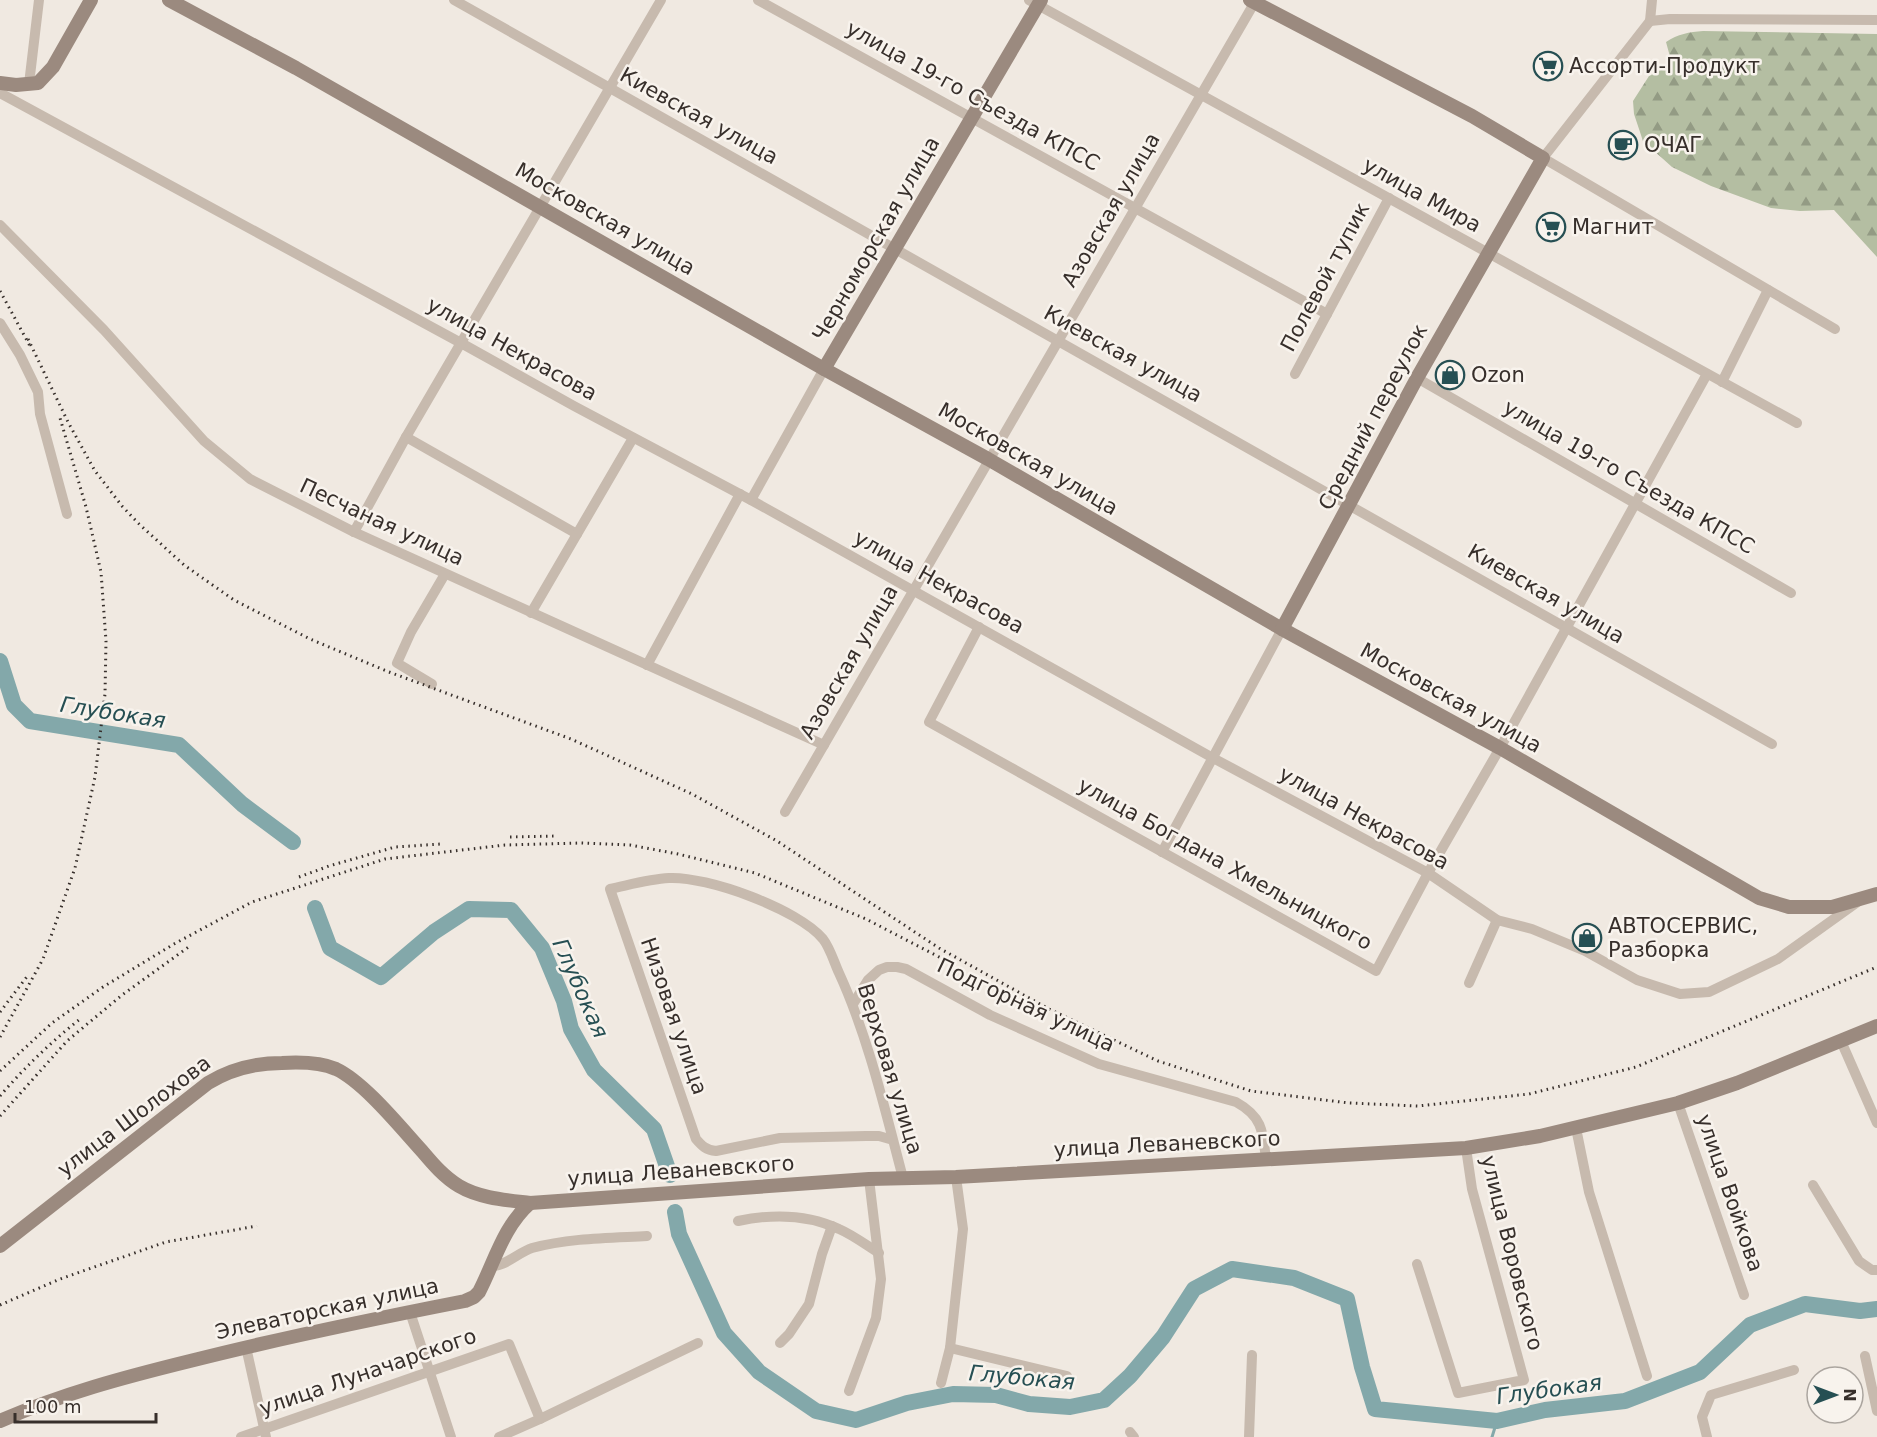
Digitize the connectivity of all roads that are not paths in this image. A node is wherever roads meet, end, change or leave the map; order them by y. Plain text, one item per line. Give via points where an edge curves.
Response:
1 (39, 0) edge
2 (91, 0) edge
3 (169, 0) edge
4 (454, 0) edge
5 (661, 0) edge
6 (758, 0) edge
7 (1652, 0) edge
8 (1254, 1) edge
9 (1036, 2) edge
10 (1877, 20) edge
11 (1650, 21) junction
12 (0, 83) edge
13 (29, 84) junction
14 (610, 88) junction
15 (0, 93) edge
16 (1201, 95) junction
17 (971, 117) junction
18 (1542, 158) junction
19 (1389, 198) junction
20 (541, 207) junction
21 (1135, 208) junction
22 (0, 225) edge
23 (894, 248) junction
24 (1488, 253) junction
25 (1768, 290) junction
26 (1327, 314) junction
27 (0, 322) edge
28 (1835, 329) dead end
29 (1058, 340) junction
30 (461, 343) junction
31 (824, 369) junction
32 (1295, 374) dead end
33 (1707, 374) junction
34 (1417, 378) junction
35 (1722, 382) junction
36 (1797, 423) dead end
37 (406, 437) junction
38 (633, 438) junction
39 (988, 459) junction
40 (740, 494) junction
41 (751, 500) junction
42 (1635, 503) junction
43 (1350, 505) junction
44 (67, 514) dead end
45 (354, 532) junction
46 (577, 534) junction
47 (445, 574) junction
48 (913, 591) junction
49 (1791, 592) dead end
50 (531, 613) junction
51 (979, 627) junction
52 (1566, 627) junction
53 (1282, 629) junction
54 (647, 665) junction
55 (432, 684) dead end
56 (1772, 744) dead end
57 (824, 746) junction
58 (1500, 748) junction
59 (1213, 758) junction
60 (785, 812) dead end
61 (1162, 852) junction
62 (1428, 873) junction
63 (610, 889) joint
64 (1877, 894) edge
65 (1862, 899) junction
66 (1497, 920) junction
67 (1469, 983) dead end
68 (853, 1004) junction
69 (1877, 1026) edge
70 (1841, 1041) junction
71 (1678, 1103) junction
72 (1877, 1123) edge
73 (1576, 1128) junction
74 (893, 1140) junction
75 (1466, 1148) junction
76 (708, 1150) joint
77 (1266, 1160) junction
78 (445, 1177) joint
79 (956, 1177) junction
80 (903, 1178) junction
81 (869, 1179) junction
82 (1813, 1185) dead end
83 (530, 1203) junction
84 (738, 1221) dead end
85 (832, 1226) junction
86 (647, 1236) dead end
87 (0, 1246) edge
88 (879, 1253) junction
89 (1417, 1264) dead end
90 (491, 1266) junction
91 (1877, 1270) edge
92 (1744, 1296) dead end
93 (410, 1312) junction
94 (698, 1343) dead end
95 (780, 1343) dead end
96 (246, 1347) junction
97 (950, 1348) junction
98 (1252, 1355) dead end
99 (1865, 1356) dead end
100 (1794, 1370) dead end
101 (428, 1372) junction
102 (1067, 1376) dead end
103 (1647, 1376) dead end
104 (941, 1383) dead end
105 (849, 1391) dead end
106 (1877, 1411) edge
107 (540, 1419) junction
108 (0, 1421) edge
109 (265, 1433) edge
110 (241, 1437) edge
111 (451, 1437) edge
112 (499, 1437) edge
113 (1249, 1437) edge
114 (1707, 1437) edge

1 - 13 street
2 - 13 street via 53,67 38,83
3 - 20 street, Московская улица
4 - 14 street, Киевская улица
5 - 14 street
6 - 17 street, улица 19-го Съезда КПСС
7 - 11 street
8 - 16 street, Азовская улица
8 - 18 street via 1472,116
9 - 16 street, улица Мира
9 - 17 street, Черноморская улица
10 - 11 street
11 - 18 street, Средний переулок
12 - 13 street
14 - 20 street
14 - 23 street, Киевская улица
15 - 30 street, улица Некрасова
16 - 19 street, улица Мира
16 - 21 street, Азовская улица
17 - 21 street, улица 19-го Съезда КПСС
17 - 23 street, Черноморская улица
18 - 24 street, Средний переулок
18 - 25 street
19 - 24 street, улица Мира
19 - 26 street, Полевой тупик
20 - 30 street
20 - 31 street, Московская улица
21 - 26 street, улица 19-го Съезда КПСС
21 - 29 street, Азовская улица
22 - 45 street, Песчаная улица via 104,330 204,441 250,479
23 - 29 street, Киевская улица
23 - 31 street, Черноморская улица
24 - 33 street, улица Мира
24 - 34 street, Средний переулок
25 - 28 street
25 - 35 street
26 - 32 street, Полевой тупик
27 - 44 street via 38,392 40,414
29 - 39 street, Азовская улица
29 - 43 street, Киевская улица
30 - 37 street
30 - 38 street, улица Некрасова
31 - 39 street, Московская улица
31 - 41 street, Черноморская улица
33 - 35 street, улица Мира
33 - 42 street, улица Богдана Хмельницкого
34 - 42 street, улица 19-го Съезда КПСС
34 - 43 street, Средний переулок
35 - 36 street, улица Мира
37 - 45 street
37 - 46 street
38 - 40 street, улица Некрасова
38 - 46 street
39 - 48 street, Азовская улица
39 - 53 street, Московская улица
40 - 41 street, улица Некрасова
40 - 54 street
41 - 48 street, улица Некрасова
42 - 49 street, улица 19-го Съезда КПСС
42 - 52 street, улица Богдана Хмельницкого
43 - 52 street, Киевская улица
43 - 53 street, Средний переулок
45 - 47 street, Песчаная улица
46 - 50 street
47 - 50 street, Песчаная улица
47 - 55 street via 397,663
48 - 51 street, улица Некрасова
48 - 57 street, Азовская улица
50 - 54 street, Песчаная улица
51 - 59 street, улица Некрасова
51 - 61 street, улица Богдана Хмельницкого via 930,722
52 - 56 street, Киевская улица
52 - 58 street, улица Богдана Хмельницкого
53 - 58 street, Московская улица
53 - 59 street, Средний переулок
54 - 57 street, Песчаная улица
57 - 60 street, Азовская улица
58 - 62 street, улица Богдана Хмельницкого
58 - 65 street, Московская улица via 1759,898 1789,907 1832,907
59 - 61 street, Средний переулок
59 - 62 street, улица Некрасова
61 - 62 street, улица Богдана Хмельницкого via 1376,971
62 - 66 street, улица Некрасова
63 - 68 street, Верховая улица via 670,878 713,884 776,907 824,940
63 - 76 street, Низовая улица via 696,1139
64 - 65 street, Московская улица
65 - 66 street, улица Некрасова via 1778,959 1710,992 1680,994 1637,980 1585,951 1532,929
66 - 67 street
68 - 74 street, Верховая улица
68 - 77 street, Подгорная улица via 879,970 906,969 990,1015 1099,1064 1242,1105 1263,1131
69 - 70 street, улица Леваневского
70 - 71 street, улица Леваневского
70 - 72 street
71 - 73 street, улица Леваневского
71 - 92 street, улица Войкова
73 - 75 street, улица Леваневского
73 - 103 street via 1589,1192
74 - 76 street, улица Леваневского via 873,1136 780,1138
74 - 80 street, Верховая улица
75 - 77 street, улица Леваневского
75 - 89 street, улица Воровского via 1472,1189 1524,1380 1458,1393
77 - 79 street, улица Леваневского
78 - 83 street, улица Леваневского via 474,1193
78 - 87 street, улица Шолохова via 377,1102 336,1069 297,1062 250,1066 217,1077 189,1096
79 - 80 street, улица Леваневского
79 - 97 street via 963,1228
80 - 81 street, улица Леваневского
81 - 83 street, улица Леваневского
81 - 88 street
82 - 91 street via 1859,1261
83 - 90 street, Элеваторская улица via 512,1222
84 - 85 street via 785,1216
85 - 88 street
85 - 95 street via 809,1304
86 - 90 street via 544,1245 526,1250 500,1266
88 - 105 street via 881,1279 876,1318
90 - 93 street, Элеваторская улица via 474,1297
93 - 96 street, Элеваторская улица
93 - 101 street
94 - 107 street
96 - 108 street, Элеваторская улица via 54,1398
96 - 109 street
97 - 102 street
97 - 104 street
98 - 113 street
99 - 106 street
100 - 114 street via 1711,1395 1702,1417
101 - 107 street, улица Луначарского via 509,1344
101 - 109 street, улица Луначарского
101 - 111 street
107 - 112 street
109 - 110 street, улица Луначарского

